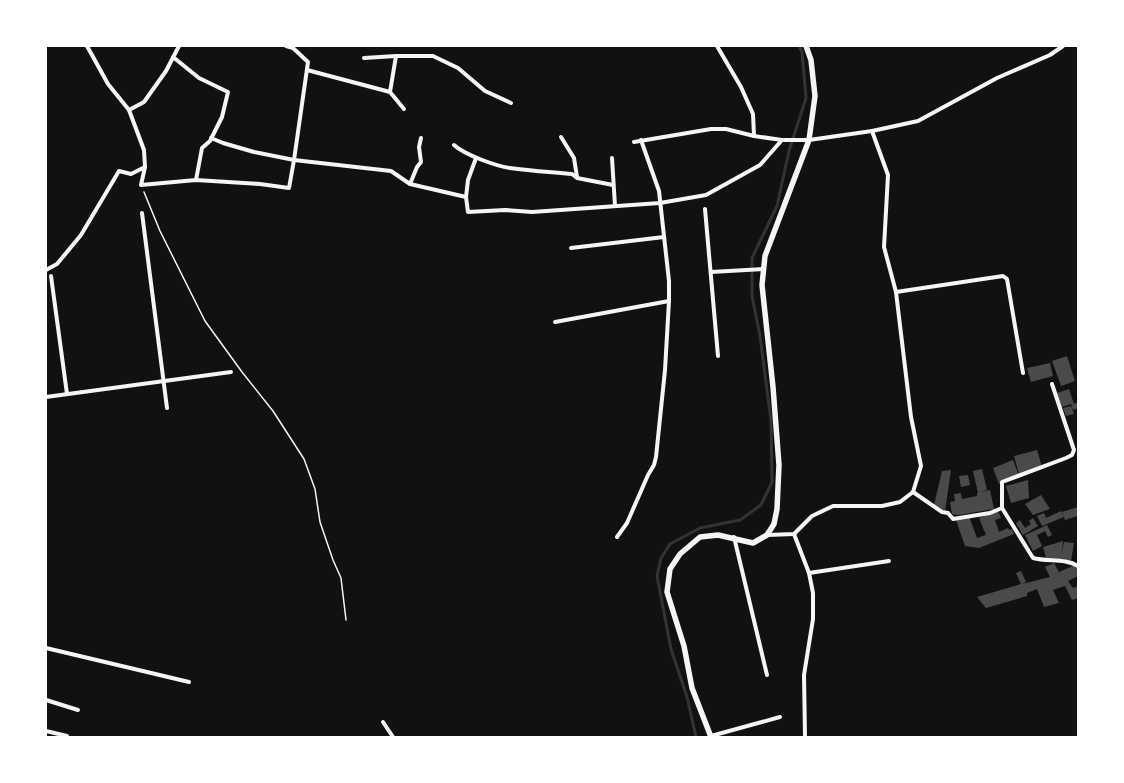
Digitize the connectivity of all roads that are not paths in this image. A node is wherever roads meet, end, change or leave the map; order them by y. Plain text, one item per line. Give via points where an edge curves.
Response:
1 (87, 46) edge
2 (179, 46) edge
3 (286, 46) edge
4 (717, 46) edge
5 (806, 46) edge
6 (1063, 46) edge
7 (396, 56) junction
8 (173, 57) junction
9 (364, 58) dead end
10 (307, 70) junction
11 (390, 92) junction
12 (511, 103) dead end
13 (404, 109) dead end
14 (129, 110) junction
15 (872, 131) junction
16 (754, 136) junction
17 (561, 137) dead end
18 (211, 138) junction
19 (421, 138) dead end
20 (641, 140) junction
21 (782, 140) junction
22 (809, 140) junction
23 (634, 142) dead end
24 (454, 145) dead end
25 (476, 158) junction
26 (612, 158) dead end
27 (294, 160) junction
28 (144, 167) junction
29 (577, 178) junction
30 (196, 180) junction
31 (410, 184) junction
32 (613, 185) junction
33 (466, 197) junction
34 (660, 203) junction
35 (615, 206) junction
36 (705, 209) dead end
37 (142, 214) dead end
38 (664, 237) junction
39 (571, 248) dead end
40 (764, 269) junction
41 (46, 270) edge
42 (711, 272) junction
43 (51, 276) dead end
44 (896, 292) junction
45 (669, 301) junction
46 (554, 322) dead end
47 (718, 356) dead end
48 (231, 372) dead end
49 (1023, 374) dead end
50 (164, 381) junction
51 (1052, 384) dead end
52 (67, 394) junction
53 (46, 397) edge
54 (167, 408) dead end
55 (913, 492) junction
56 (1002, 508) junction
57 (794, 534) junction
58 (766, 535) junction
59 (617, 537) dead end
60 (734, 538) junction
61 (889, 561) dead end
62 (1078, 566) edge
63 (809, 573) junction
64 (46, 648) edge
65 (767, 675) dead end
66 (188, 682) dead end
67 (46, 700) edge
68 (78, 710) dead end
69 (780, 717) dead end
70 (382, 722) dead end
71 (46, 731) edge
72 (67, 736) edge
73 (711, 736) edge
74 (393, 737) edge
75 (805, 737) edge

1 - 14 street via 108,84
2 - 8 street
3 - 10 street via 293,48 308,62
4 - 16 street via 741,87 753,114
5 - 22 street via 811,60 815,96
6 - 15 street via 1050,55 997,78 918,121
7 - 9 street
7 - 11 street
7 - 12 street via 433,56 458,68 485,91
8 - 14 street via 144,102
8 - 18 street via 199,78 228,92 222,117
10 - 11 street
10 - 27 street
11 - 13 street
14 - 28 street via 144,150
15 - 22 street
15 - 44 street via 888,175 884,247
16 - 20 street via 726,128
16 - 21 street
17 - 29 street via 574,158
18 - 27 street via 254,152
18 - 30 street via 202,148
19 - 31 street via 421,162
20 - 23 street
20 - 34 street via 659,191
21 - 22 street
21 - 34 street via 760,165 706,195
22 - 40 street via 765,256
24 - 25 street
25 - 29 street via 509,168 572,174
25 - 33 street via 468,180
26 - 32 street
27 - 30 street via 289,188
27 - 31 street via 391,171
28 - 30 street via 141,184
28 - 41 street via 131,174 119,171 81,235 57,264
29 - 32 street
31 - 33 street
32 - 35 street
33 - 35 street via 468,212 532,212
34 - 35 street
34 - 38 street
36 - 42 street
37 - 50 street
38 - 39 street
38 - 45 street
40 - 42 street
40 - 58 street via 762,285 779,464 777,509 774,524
42 - 47 street
43 - 52 street
44 - 49 street via 1003,276 1007,279
44 - 55 street via 911,417 922,466
45 - 46 street
45 - 59 street via 656,457 627,523
48 - 50 street
50 - 52 street
50 - 54 street
51 - 56 street via 1074,450 1072,455 1002,482
52 - 53 street
55 - 56 street via 953,519
55 - 57 street via 900,502 882,506 833,506 812,516
56 - 62 street via 1034,558 1072,562
57 - 58 street
57 - 63 street
58 - 60 street via 754,543
60 - 65 street
60 - 73 street via 718,534 700,537 680,554 670,570 667,592 684,646 692,688
61 - 63 street
63 - 75 street via 813,593 813,619 804,675
64 - 66 street
67 - 68 street
69 - 73 street
70 - 74 street
71 - 72 street

